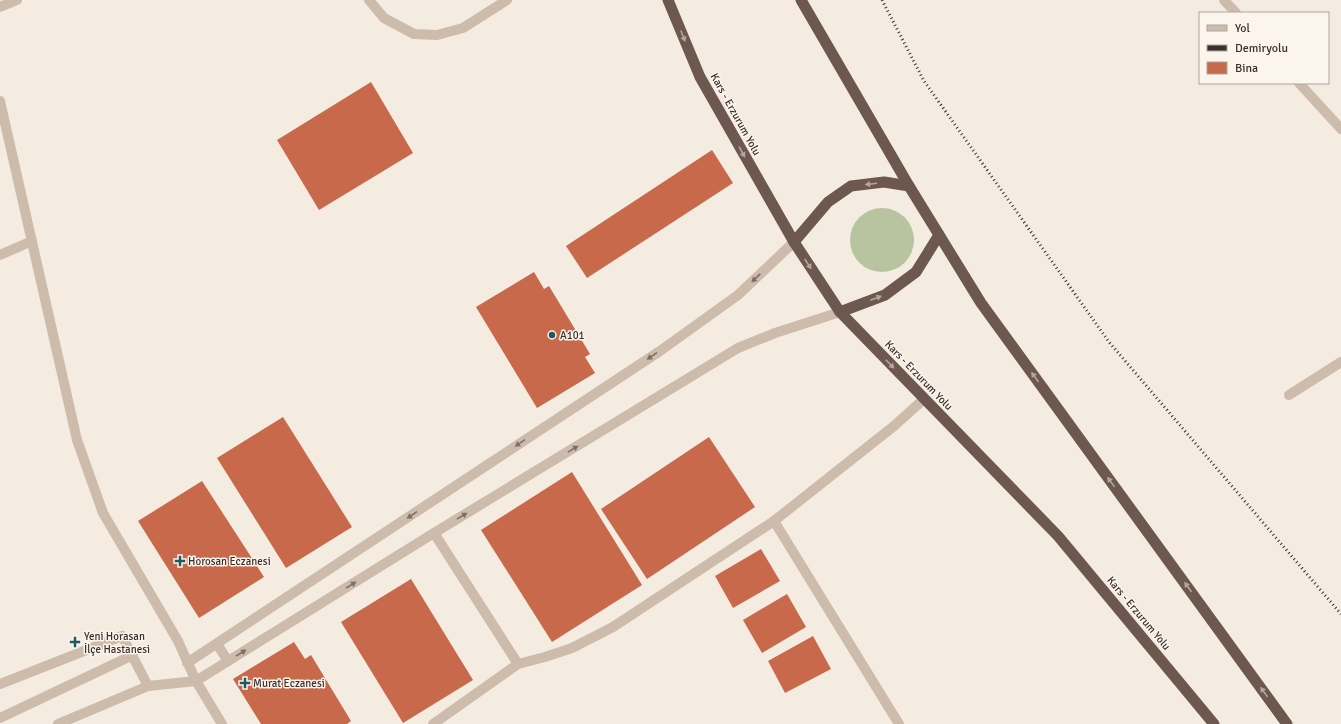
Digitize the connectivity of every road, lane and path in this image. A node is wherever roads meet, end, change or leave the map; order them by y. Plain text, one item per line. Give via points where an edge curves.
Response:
1 (17, 0) edge
2 (369, 0) edge
3 (507, 0) edge
4 (668, 0) edge
5 (801, 0) edge
6 (1224, 0) edge
7 (0, 7) edge
8 (1235, 12) edge
9 (1300, 84) edge
10 (0, 101) edge
11 (1341, 129) edge
12 (909, 186) junction
13 (939, 235) junction
14 (32, 241) junction
15 (794, 242) junction
16 (0, 254) edge
17 (840, 312) junction
18 (1341, 362) edge
19 (1289, 395) dead end
20 (924, 399) junction
21 (774, 521) junction
22 (434, 533) junction
23 (217, 644) junction
24 (133, 655) junction
25 (228, 661) junction
26 (187, 663) junction
27 (518, 664) junction
28 (196, 681) junction
29 (0, 684) edge
30 (148, 686) junction
31 (0, 718) edge
32 (58, 724) edge
33 (222, 724) edge
34 (433, 724) edge
35 (899, 724) edge
36 (1214, 724) edge
37 (1287, 724) edge

1 - 7 street
2 - 3 street via 384,18 414,34 437,35 463,28
4 -> 15 highway, Kars - Erzurum Yolu via 700,77
5 - 12 highway
6 - 8 street
9 - 11 street
10 - 14 street
12 - 13 highway
12 -> 15 highway via 884,182 851,186 828,202
17 -> 13 highway via 885,295 916,272
37 -> 13 highway via 982,303
14 - 16 street
14 - 26 street via 77,440 100,506 178,641
15 -> 17 highway, Kars - Erzurum Yolu
15 -> 23 street via 738,295 660,351
17 -> 20 highway, Kars - Erzurum Yolu
22 -> 17 street via 738,348
18 - 19 street
20 - 21 street via 894,426
20 - 36 highway, Kars - Erzurum Yolu via 1058,536
21 - 27 street via 613,627 572,648
21 - 35 street
25 -> 22 street
22 - 27 street
23 - 25 street
23 - 26 street
24 - 29 street via 122,636
24 - 30 street
24 - 31 street
25 - 28 street
26 - 28 street
27 - 34 street
28 - 30 street
28 - 33 street
30 - 32 street

